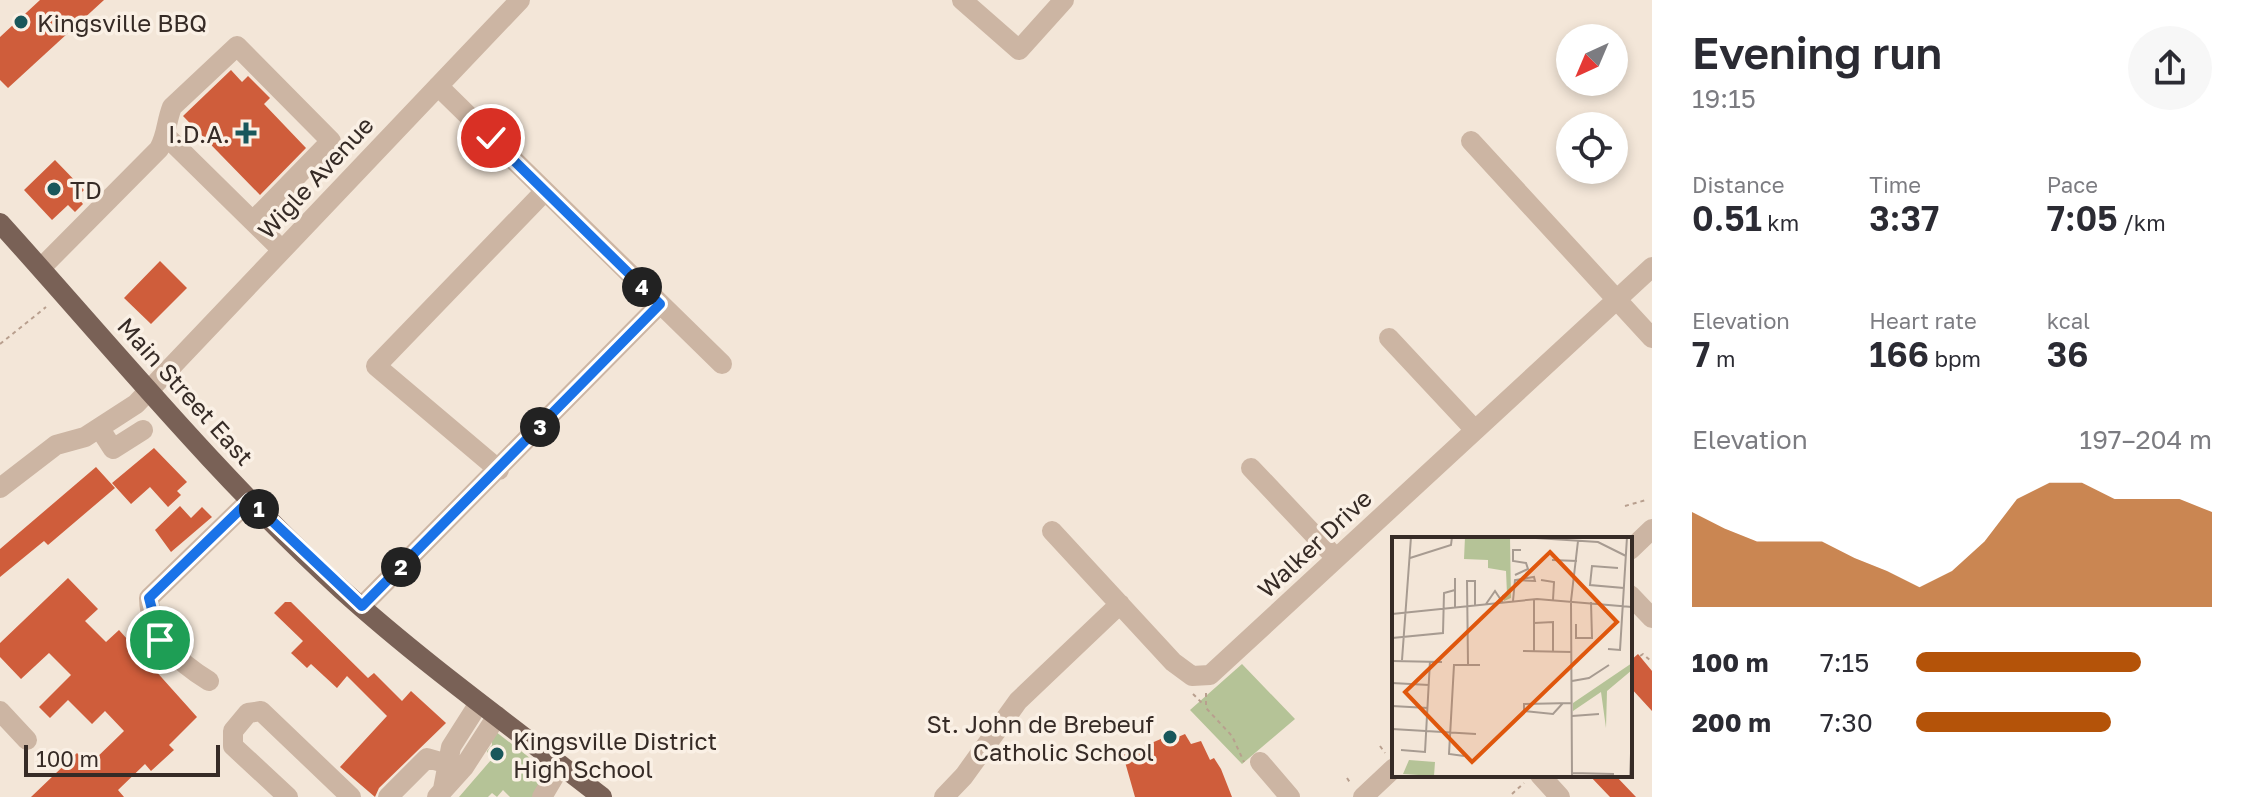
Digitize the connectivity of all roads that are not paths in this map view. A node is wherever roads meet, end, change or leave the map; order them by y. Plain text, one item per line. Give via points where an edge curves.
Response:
1 (520, 0) edge
2 (962, 0) edge
3 (1064, 0) edge
4 (438, 86) junction
5 (166, 136) junction
6 (1471, 141) dead end
7 (545, 191) junction
8 (253, 221) junction
9 (0, 223) edge
10 (282, 250) junction
11 (1652, 267) edge
12 (41, 268) junction
13 (1616, 299) junction
14 (660, 304) junction
15 (1389, 338) dead end
16 (1652, 338) edge
17 (722, 364) dead end
18 (150, 391) junction
19 (100, 429) junction
20 (1474, 429) junction
21 (143, 430) dead end
22 (1251, 468) dead end
23 (499, 470) junction
24 (0, 488) edge
25 (250, 500) junction
26 (1652, 529) edge
27 (1052, 531) dead end
28 (1632, 548) edge
29 (1335, 557) junction
30 (1632, 597) edge
31 (1120, 604) junction
32 (362, 606) junction
33 (1652, 618) edge
34 (209, 681) dead end
35 (479, 703) junction
36 (0, 711) edge
37 (497, 716) junction
38 (27, 740) dead end
39 (1390, 761) edge
40 (448, 764) junction
41 (561, 765) junction
42 (1254, 765) road end
43 (1532, 779) edge
44 (1357, 791) edge
45 (440, 793) edge
46 (288, 797) edge
47 (351, 797) edge
48 (388, 797) edge
49 (542, 797) edge
50 (602, 797) edge
51 (944, 797) edge
52 (1290, 797) edge
53 (1560, 797) edge

1 - 4 street, Wigle Avenue
2 - 3 street via 1019,50
4 - 7 street
4 - 10 street, Wigle Avenue
5 - 8 street
5 - 8 street via 172,107 237,46 331,141
5 - 12 street
6 - 13 street
7 - 14 street
7 - 23 street via 376,366
8 - 10 street
9 - 12 main road, Main Street East
10 - 18 street, Wigle Avenue
11 - 13 street, Walker Drive
12 - 18 main road, Main Street East
13 - 16 street
13 - 20 street, Walker Drive
14 - 17 street
14 - 23 street
15 - 20 street
18 - 19 street, Wigle Avenue
18 - 25 main road, Main Street East
19 - 21 street via 106,454
19 - 24 street, Wigle Avenue via 56,445
20 - 29 street, Walker Drive
22 - 29 street
23 - 32 street
25 - 32 main road, Main Street East
25 - 34 street via 149,598 160,640 185,667
26 - 28 street
27 - 31 street, Walker Drive
29 - 31 street, Walker Drive via 1210,675 1183,671
30 - 33 street
31 - 51 street via 1018,701
32 - 35 main road, Main Street East
35 - 37 main road, Main Street East
35 - 40 street via 451,747
36 - 38 street
37 - 41 main road, Main Street East
37 - 45 street
39 - 44 street
40 - 45 street
40 - 48 street via 427,758
41 - 49 street
41 - 50 main road, Main Street East
42 - 52 street
43 - 53 street
46 - 47 street via 233,746 233,731 248,713 261,711

